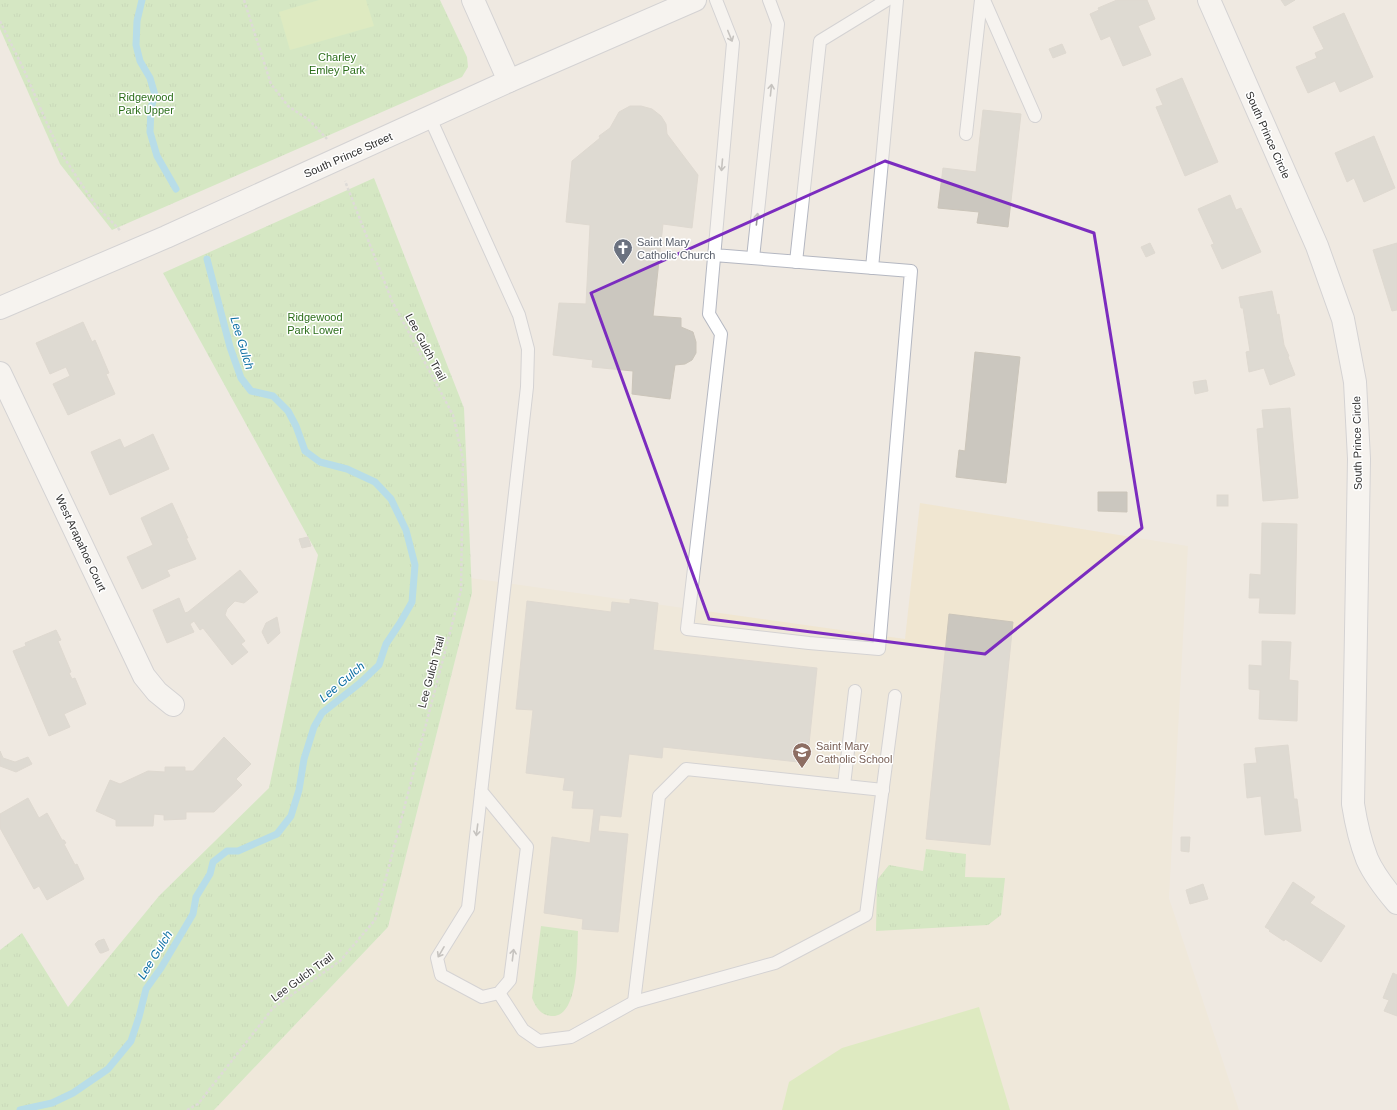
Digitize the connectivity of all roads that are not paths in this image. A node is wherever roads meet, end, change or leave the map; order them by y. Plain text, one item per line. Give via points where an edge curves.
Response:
1 (473, 0) edge
2 (695, 0) edge
3 (716, 0) edge
4 (769, 0) edge
5 (887, 0) edge
6 (897, 0) edge
7 (981, 0) edge
8 (984, 0) edge
9 (1209, 0) edge
10 (509, 81) junction
11 (1035, 116) dead end
12 (430, 118) junction
13 (966, 134) dead end
14 (714, 255) junction
15 (753, 258) junction
16 (796, 262) junction
17 (872, 268) junction
18 (0, 308) edge
19 (0, 373) edge
20 (855, 691) dead end
21 (895, 696) dead end
22 (173, 705) dead end
23 (844, 786) junction
24 (882, 790) junction
25 (482, 791) junction
26 (1397, 903) edge
27 (499, 993) junction
28 (634, 1002) junction

1 - 10 street
2 - 10 street, South Prince Street
3 -> 14 lane via 733,43
15 -> 4 lane via 778,24
5 - 16 lane via 820,41
6 - 17 lane
7 - 13 lane
8 - 11 lane
9 - 26 street, South Prince Circle via 1317,246 1343,319 1356,382 1359,459 1353,804 1358,833 1367,860
10 - 12 street, South Prince Street
12 - 18 street, South Prince Street
12 - 25 lane via 519,315 528,349 528,387
14 - 15 lane
14 - 17 lane via 709,314 721,334 688,629 879,649 911,271
15 - 16 lane
16 - 17 lane
19 - 22 street, West Arapahoe Court via 144,676 157,692
20 - 23 lane
21 - 24 lane
23 - 24 lane
23 - 28 lane via 686,769 659,796
24 - 28 lane via 866,915 775,963
27 -> 25 lane via 510,980 527,846
25 -> 27 lane via 468,908 437,958 441,975 482,997
27 - 28 lane via 523,1030 539,1041 571,1036

